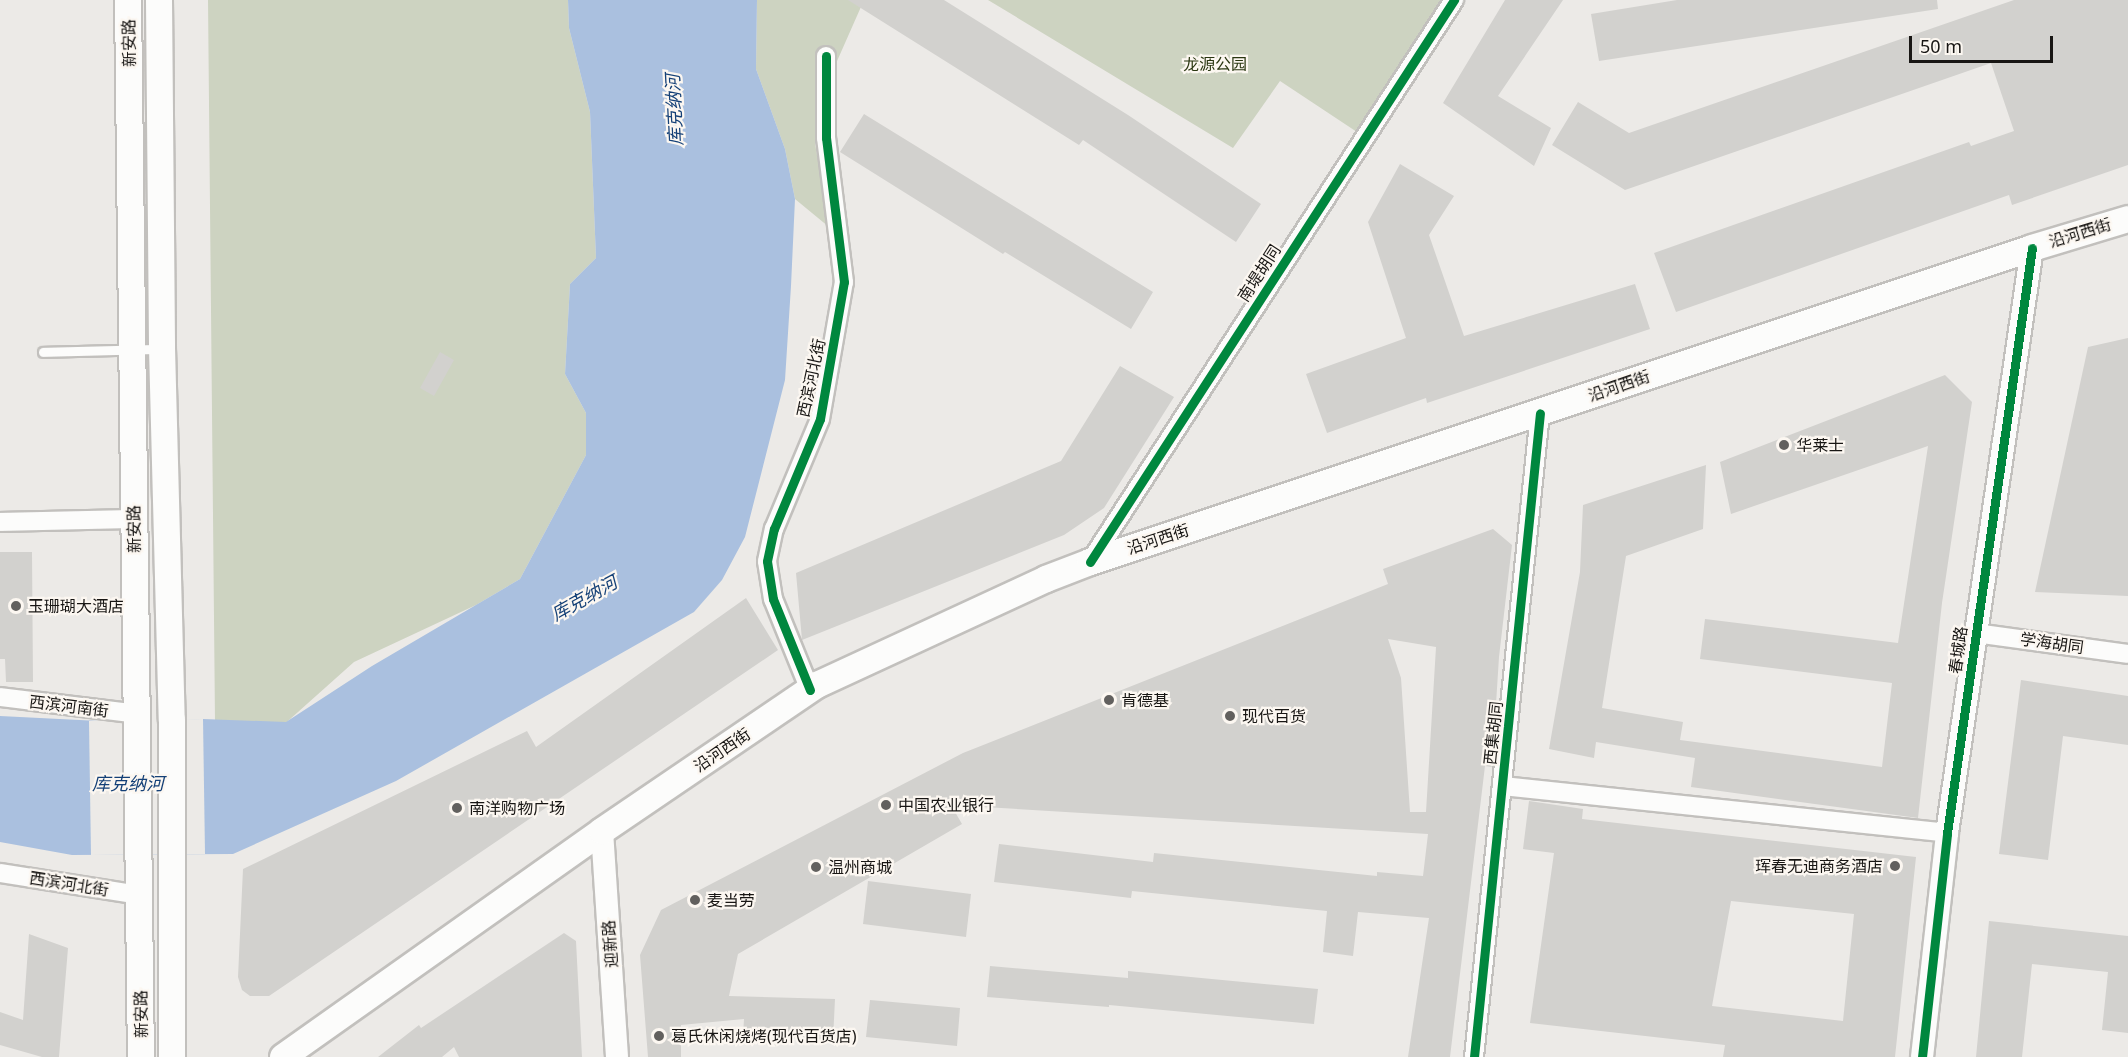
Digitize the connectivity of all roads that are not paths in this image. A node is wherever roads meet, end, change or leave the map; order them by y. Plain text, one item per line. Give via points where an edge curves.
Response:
1 (128, 0) edge
2 (159, 0) edge
3 (1454, 0) edge
4 (826, 56) dead end
5 (2128, 219) edge
6 (2032, 248) junction
7 (162, 348) junction
8 (132, 349) junction
9 (43, 352) dead end
10 (1540, 413) junction
11 (134, 519) junction
12 (0, 522) edge
13 (1090, 562) junction
14 (1975, 633) junction
15 (2128, 654) edge
16 (810, 690) junction
17 (0, 697) edge
18 (138, 719) junction
19 (1502, 786) junction
20 (602, 831) junction
21 (1947, 833) junction
22 (0, 873) edge
23 (139, 895) junction
24 (141, 1057) edge
25 (172, 1057) edge
26 (283, 1057) edge
27 (617, 1057) edge
28 (1474, 1057) edge
29 (1922, 1057) edge

1 - 8 main road, 新安路
2 - 7 main road, 新安路
3 - 13 street, 南堤胡同
4 - 16 street, 西滨河北街 via 826,138 844,282 820,419 774,529 767,561 773,599
5 - 6 main road, 沿河西街
6 - 10 main road, 沿河西街
6 - 14 street, 春城路
7 - 8 lane
7 - 25 main road, 新安路 via 172,720
8 - 9 lane
8 - 11 main road, 新安路
10 - 13 main road, 沿河西街
10 - 19 street, 西集胡同
11 - 12 street
11 - 18 main road, 新安路
13 - 16 main road, 沿河西街
14 - 15 street, 学海胡同
14 - 21 street, 春城路
16 - 20 main road, 沿河西街
17 - 18 street, 西滨河南街
18 - 23 main road, 新安路
19 - 21 street
19 - 28 street, 西集胡同
20 - 26 main road, 沿河西街
20 - 27 street, 迎新路
21 - 29 street, 春城路
22 - 23 street, 西滨河北街
23 - 24 main road, 新安路

